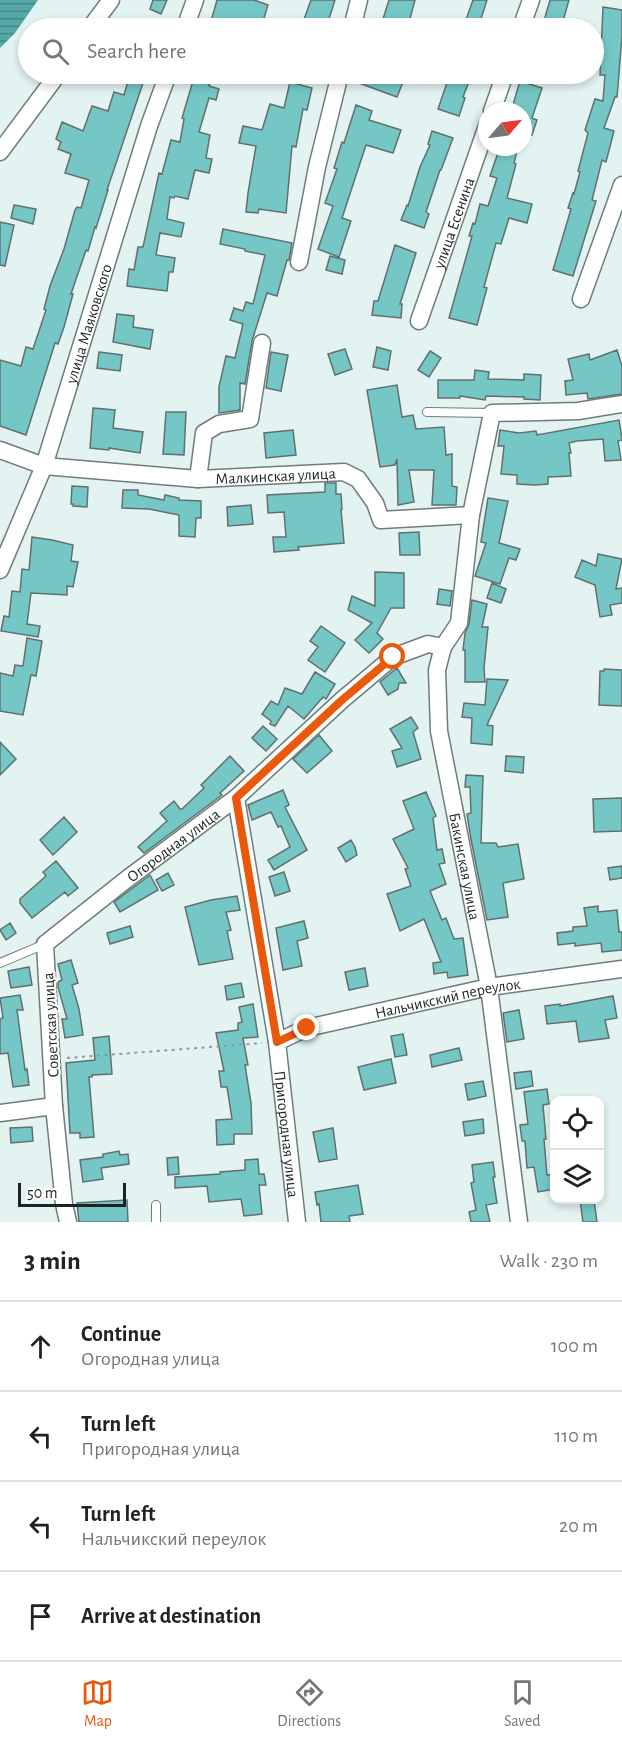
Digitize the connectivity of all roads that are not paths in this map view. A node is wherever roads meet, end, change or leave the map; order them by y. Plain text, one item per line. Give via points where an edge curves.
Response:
1 (111, 0) edge
2 (195, 0) edge
3 (359, 0) edge
4 (531, 0) edge
5 (98, 18) edge
6 (189, 18) edge
7 (354, 18) edge
8 (525, 18) edge
9 (50, 84) edge
10 (164, 84) edge
11 (338, 84) edge
12 (501, 84) edge
13 (495, 102) edge
14 (0, 152) edge
15 (478, 152) edge
16 (622, 185) edge
17 (299, 262) dead end
18 (581, 299) dead end
19 (419, 321) dead end
20 (261, 343) dead end
21 (622, 404) edge
22 (427, 412) dead end
23 (492, 412) junction
24 (0, 450) edge
25 (44, 466) junction
26 (198, 479) junction
27 (471, 515) junction
28 (0, 570) edge
29 (443, 648) junction
30 (236, 798) junction
31 (45, 944) junction
32 (0, 963) edge
33 (622, 969) edge
34 (489, 987) junction
35 (277, 1042) junction
36 (54, 1106) junction
37 (0, 1113) edge
38 (156, 1205) dead end
39 (68, 1222) edge
40 (156, 1222) edge
41 (297, 1222) edge
42 (519, 1222) edge

1 - 5 street
2 - 6 street
3 - 7 street
4 - 8 street
9 - 14 street
10 - 25 street, улица Маяковского
11 - 17 street
12 - 13 street
15 - 19 street, улица Есенина
16 - 18 street
20 - 26 street via 250,420 219,424 204,433
21 - 23 street via 578,411
22 - 23 lane
23 - 27 street
24 - 25 street, Малкинская улица
25 - 26 street, Малкинская улица
25 - 28 street, улица Маяковского
26 - 27 street, Малкинская улица via 344,472 358,479 375,503 381,520
27 - 29 street, Бакинская улица via 459,622
29 - 30 street, Огородная улица via 428,644 393,657
29 - 34 street, Бакинская улица via 437,670 439,731
30 - 31 street, Огородная улица
30 - 35 street, Пригородная улица
31 - 32 lane
31 - 36 street, Советская улица
33 - 34 street, Нальчикский переулок
34 - 35 street, Нальчикский переулок via 307,1028
34 - 42 street, Бакинская улица
35 - 41 street, Пригородная улица
36 - 37 street
36 - 39 street, Советская улица
38 - 40 lane

